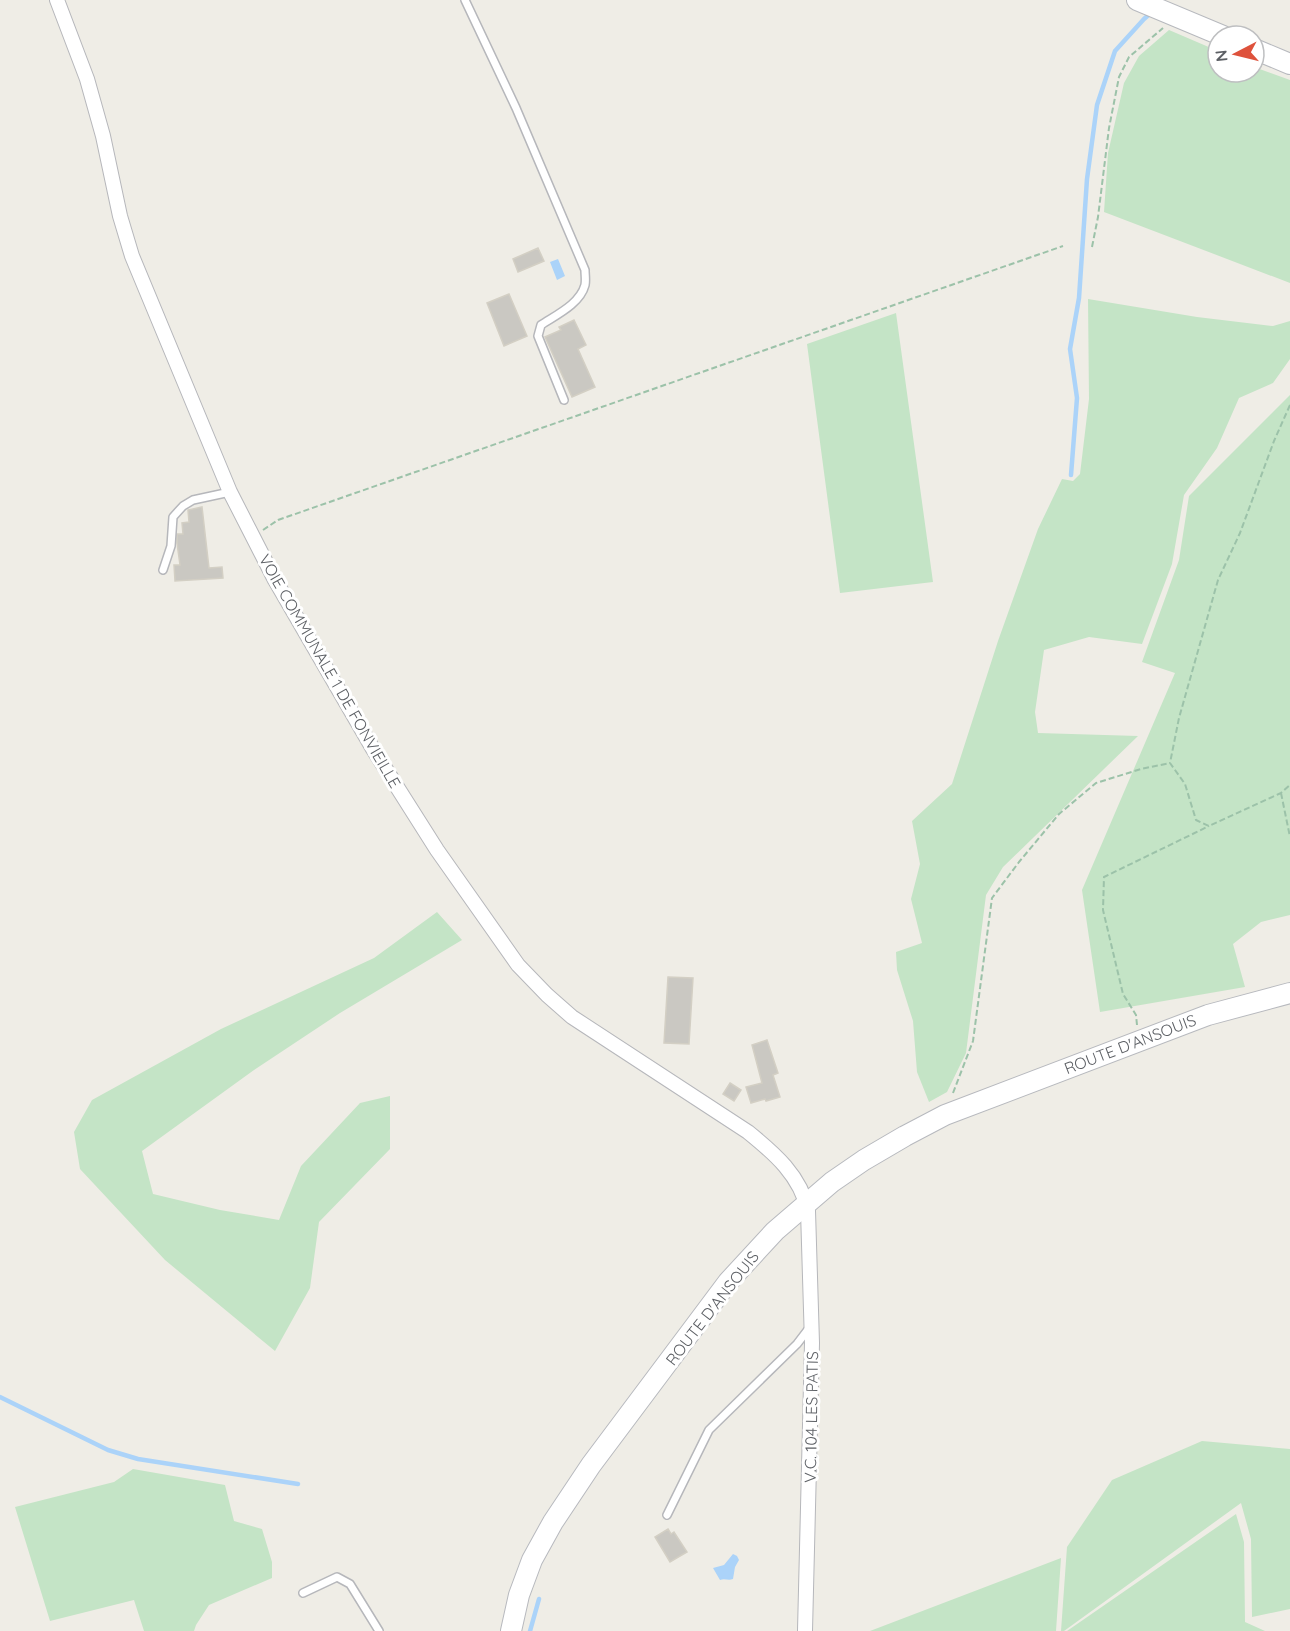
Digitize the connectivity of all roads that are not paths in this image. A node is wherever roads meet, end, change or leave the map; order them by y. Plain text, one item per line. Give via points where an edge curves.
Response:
1 (57, 0) edge
2 (465, 0) edge
3 (1139, 1) edge
4 (1206, 29) edge
5 (1266, 54) edge
6 (1290, 64) edge
7 (564, 400) dead end
8 (230, 492) junction
9 (163, 570) dead end
10 (1290, 993) edge
11 (806, 1204) junction
12 (812, 1325) junction
13 (667, 1515) dead end
14 (303, 1593) dead end
15 (379, 1631) edge
16 (511, 1631) edge
17 (805, 1631) edge

1 - 8 street, VOIE COMMUNALE 1 DE FONVIEILLE via 87,79 132,256
2 - 7 lane via 585,270 581,294 541,325 538,336
3 - 4 street
5 - 6 street
8 - 9 lane via 193,500 173,517 171,546
8 - 11 street, VOIE COMMUNALE 1 DE FONVIEILLE via 275,580 373,749 437,850 518,965 572,1017 748,1131 772,1151 797,1181
10 - 11 street, ROUTE D'ANSOUIS via 1208,1015 945,1115 864,1160
11 - 12 street, V.C. 104 LES PATIS
11 - 16 street, ROUTE D'ANSOUIS via 728,1282 591,1465 532,1560
12 - 13 lane via 709,1430
12 - 17 street, V.C. 104 LES PATIS
14 - 15 lane via 337,1577 350,1584

